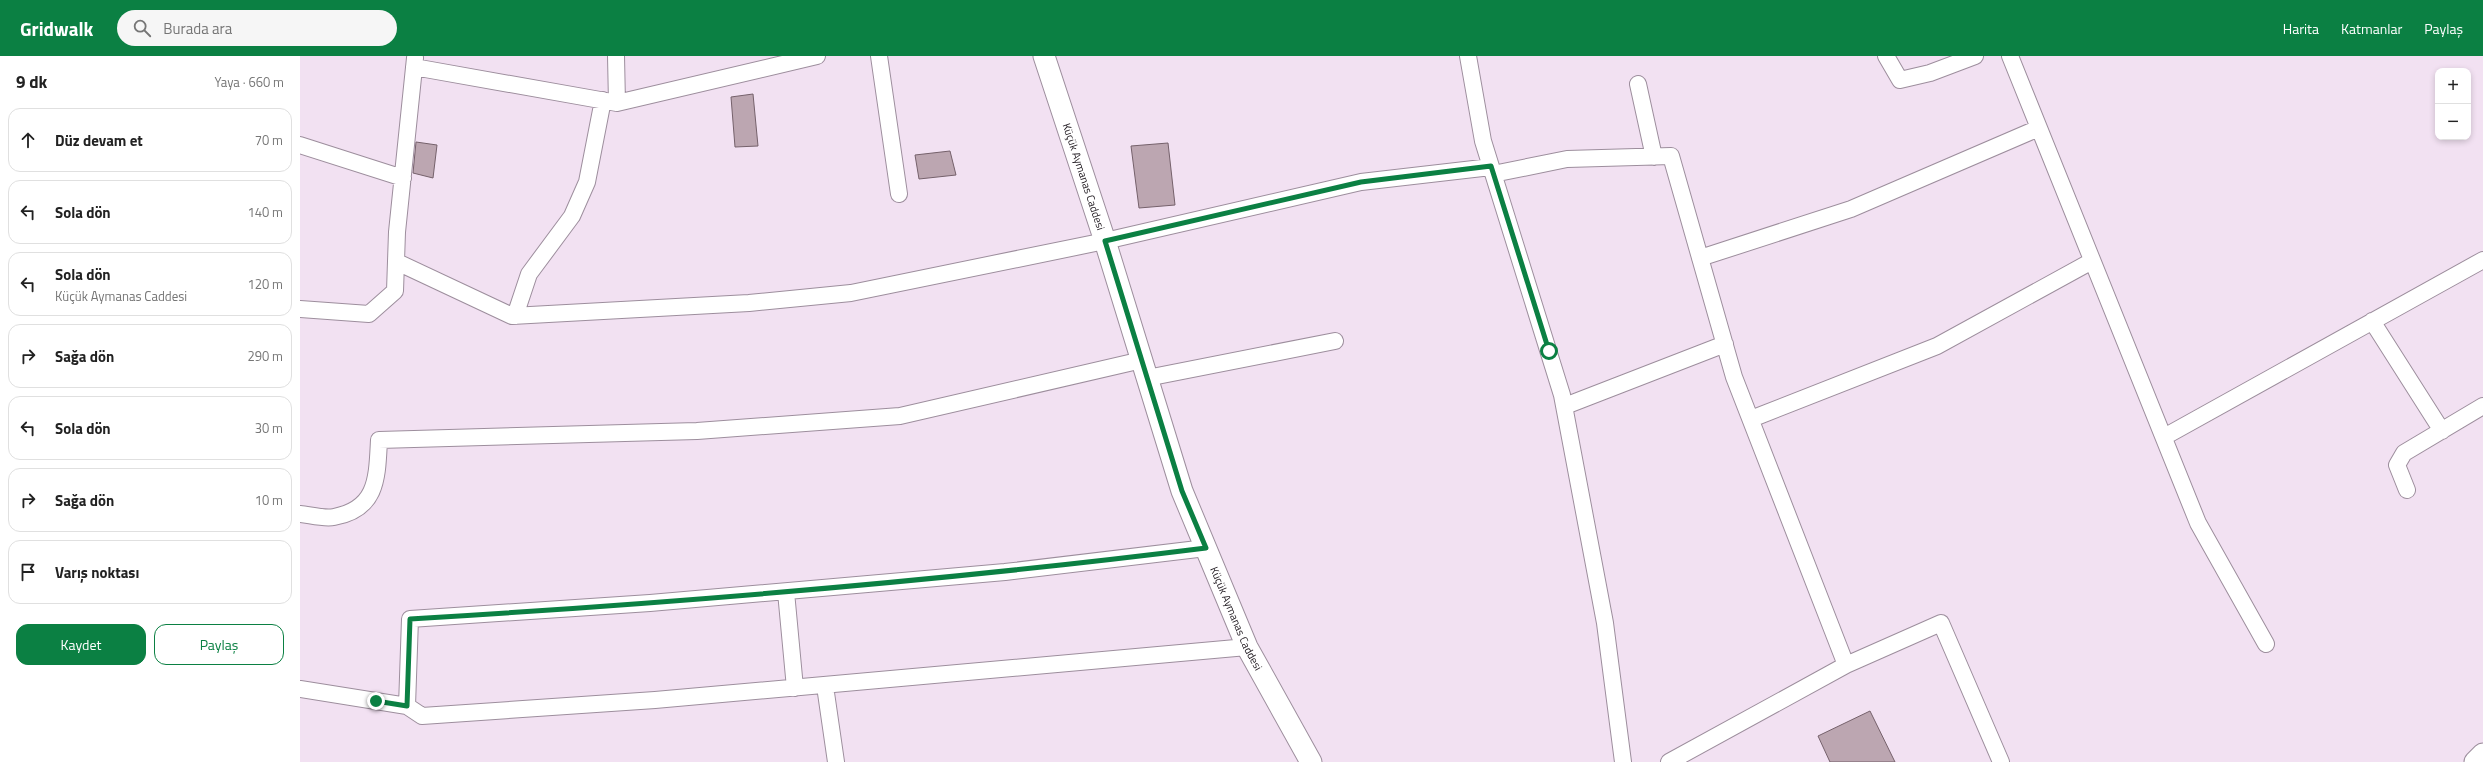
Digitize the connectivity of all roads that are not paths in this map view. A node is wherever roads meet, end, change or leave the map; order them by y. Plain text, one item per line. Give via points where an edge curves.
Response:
1 (616, 56) edge
2 (817, 56) edge
3 (879, 56) edge
4 (1044, 56) edge
5 (1468, 56) edge
6 (1886, 56) edge
7 (1975, 56) edge
8 (2010, 56) edge
9 (414, 62) edge
10 (1638, 84) dead end
11 (610, 101) junction
12 (2039, 128) junction
13 (300, 145) edge
14 (1654, 157) junction
15 (1492, 170) junction
16 (403, 178) junction
17 (899, 194) dead end
18 (1105, 241) junction
19 (1700, 258) junction
20 (2483, 260) edge
21 (2092, 261) junction
22 (397, 262) junction
23 (300, 310) edge
24 (515, 316) junction
25 (2372, 321) junction
26 (1335, 341) dead end
27 (1725, 344) junction
28 (1145, 369) junction
29 (1565, 406) junction
30 (2483, 406) edge
31 (1751, 419) junction
32 (2442, 431) junction
33 (2164, 437) junction
34 (2407, 490) dead end
35 (300, 514) edge
36 (1206, 548) junction
37 (786, 592) junction
38 (2266, 644) dead end
39 (1247, 647) junction
40 (1846, 665) junction
41 (825, 686) junction
42 (795, 688) junction
43 (300, 689) edge
44 (407, 706) junction
45 (2483, 754) edge
46 (836, 762) edge
47 (1312, 762) edge
48 (1623, 762) edge
49 (1669, 762) edge
50 (2001, 762) edge
51 (2475, 762) edge

1 - 11 street
2 - 11 street
3 - 17 street
4 - 18 street, Küçük Aymanas Caddesi
5 - 15 street via 1483,141
6 - 7 street via 1900,80 1930,73
8 - 12 street
9 - 11 street
9 - 16 street
10 - 14 street
11 - 24 street via 587,182 572,216 529,274
12 - 19 street via 1851,209
12 - 21 street
13 - 16 street
14 - 15 street via 1566,159
14 - 19 street via 1671,156
15 - 18 street via 1361,182
15 - 29 street
16 - 22 street
18 - 24 street via 851,293 749,303
18 - 28 street, Küçük Aymanas Caddesi
19 - 27 street
20 - 25 street
21 - 31 street via 1937,346
21 - 33 street
22 - 23 street via 395,291 369,314
22 - 24 street
25 - 32 street
25 - 33 street
26 - 28 street
27 - 29 street
27 - 31 street via 1734,377
28 - 35 street via 900,416 697,431 379,440 378,474 368,500 358,509 333,517
28 - 36 street, Küçük Aymanas Caddesi via 1182,491
29 - 48 street via 1605,623
30 - 32 street
31 - 40 street
32 - 34 street via 2404,453 2397,465
33 - 38 street via 2198,523
36 - 37 street via 1006,572
36 - 39 street, Küçük Aymanas Caddesi
37 - 42 street
37 - 44 street via 410,619
39 - 41 street
39 - 47 street, Küçük Aymanas Caddesi
40 - 49 street
40 - 50 street via 1942,623
41 - 42 street
41 - 46 street
42 - 44 street via 422,716
43 - 44 street
45 - 51 street

